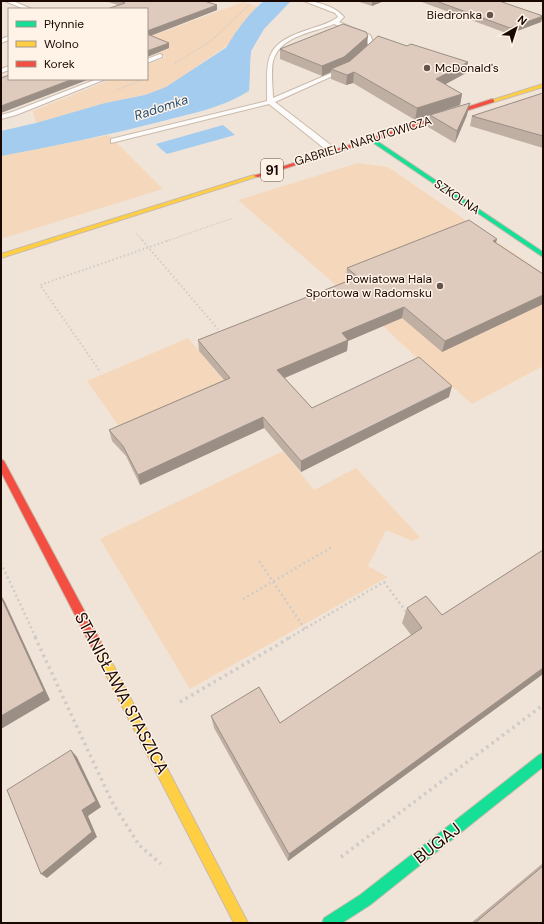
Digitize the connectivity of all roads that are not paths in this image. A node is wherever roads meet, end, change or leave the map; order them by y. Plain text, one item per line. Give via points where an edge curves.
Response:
1 (9, 1) edge
2 (307, 1) edge
3 (1, 4) edge
4 (26, 8) edge
5 (334, 22) junction
6 (160, 56) dead end
7 (358, 59) edge
8 (148, 61) edge
9 (350, 66) edge
10 (100, 80) edge
11 (543, 85) edge
12 (270, 102) junction
13 (1, 118) edge
14 (371, 139) junction
15 (114, 141) dead end
16 (333, 151) junction
17 (543, 255) edge
18 (1, 256) edge
19 (1, 464) edge
20 (543, 759) edge
21 (241, 923) edge
22 (329, 923) edge

1 - 3 lane
1 - 4 lane
2 - 5 lane via 340,14 340,19
5 - 7 lane via 368,36 372,46
5 - 12 lane via 291,38 278,46 271,59
6 - 8 lane
9 - 12 lane
10 - 13 lane
11 - 14 street, GABRIELA NARUTOWICZA / 91
12 - 15 lane
12 - 16 lane
14 - 16 street, GABRIELA NARUTOWICZA / 91
14 - 17 street, SZKOLNA
16 - 18 street, GABRIELA NARUTOWICZA / 91
19 - 21 street, STANISŁAWA STASZICA
20 - 22 street, BUGAJ via 365,900

